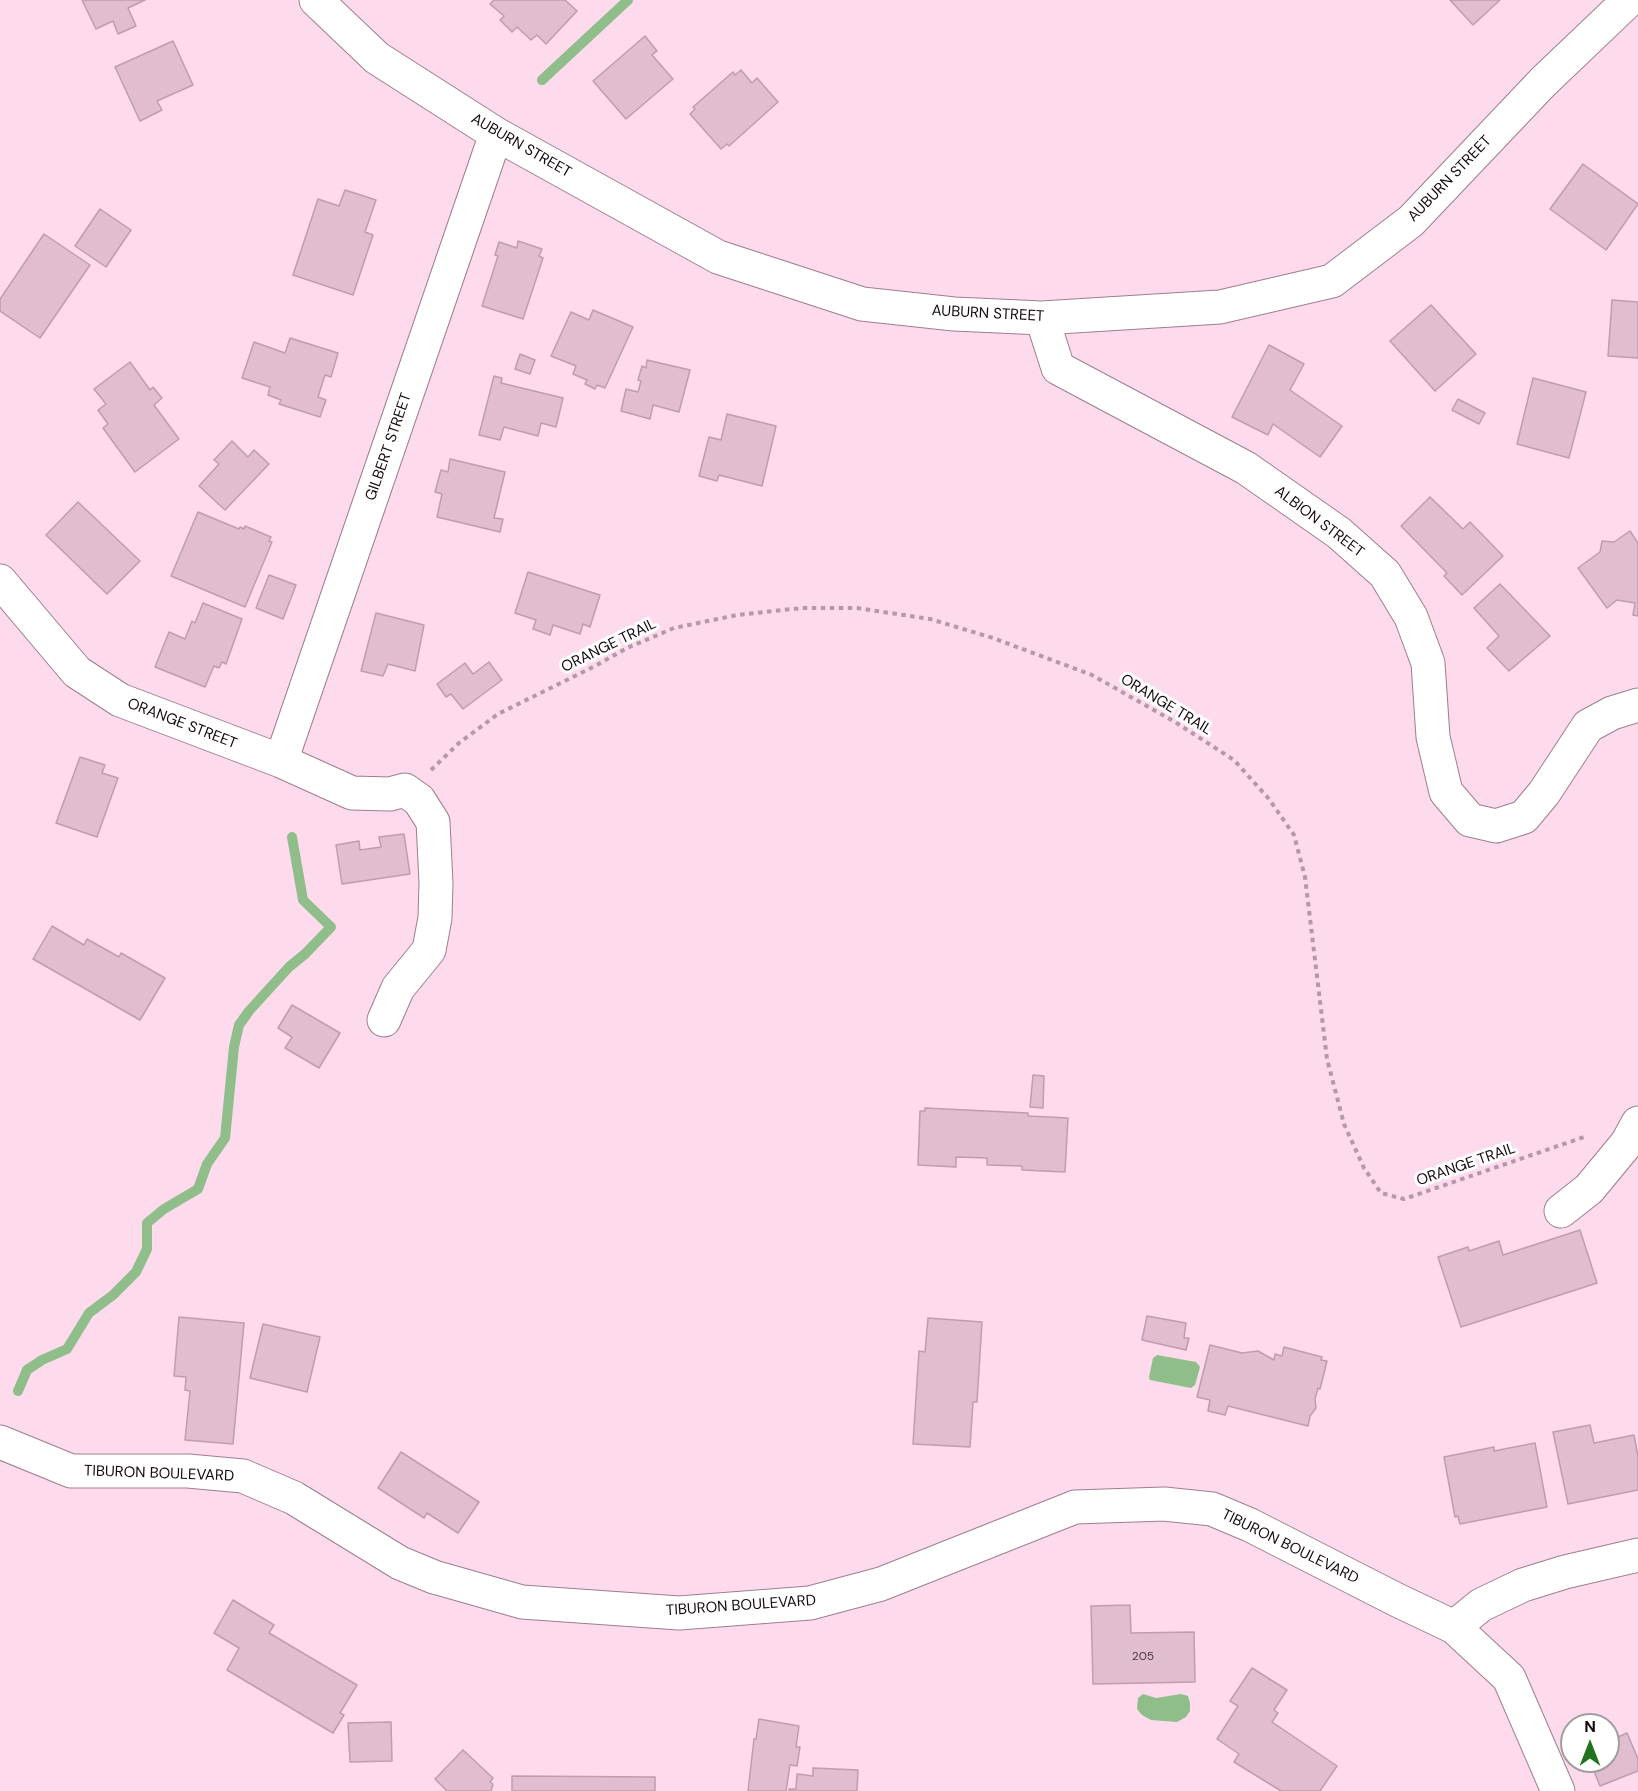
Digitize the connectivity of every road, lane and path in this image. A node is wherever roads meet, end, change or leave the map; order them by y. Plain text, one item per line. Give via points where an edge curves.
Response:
1 (316, 0) edge
2 (1629, 0) edge
3 (496, 134) junction
4 (1042, 318) junction
5 (0, 581) edge
6 (1638, 705) edge
7 (281, 761) junction
8 (405, 790) junction
9 (384, 1020) dead end
10 (1638, 1123) edge
11 (1593, 1134) dead end
12 (1561, 1211) dead end
13 (0, 1442) edge
14 (1638, 1555) edge
15 (1454, 1627) junction
16 (1558, 1791) edge

1 - 3 street, AUBURN STREET via 377,58
2 - 4 street, AUBURN STREET via 1411,221 1332,281 1220,307
3 - 4 street, AUBURN STREET via 718,257 862,304
3 - 7 street, GILBERT STREET
4 - 6 street, ALBION STREET via 1058,368 1246,468 1339,533 1385,574 1412,617 1428,663 1433,737 1446,792 1470,820 1496,826 1524,817 1588,726
5 - 7 street, ORANGE STREET via 76,672 111,695
7 - 8 street, ORANGE STREET via 352,793 390,794
8 - 9 street via 419,800 433,822 435,918 429,950 398,988
8 - 11 path, ORANGE TRAIL via 498,714 674,628 737,615 802,608 857,608 930,619 1092,675 1234,760 1269,799 1294,835 1305,877 1328,1059 1344,1124 1364,1168 1382,1193 1404,1199
10 - 12 street via 1589,1189
13 - 15 street, TIBURON BOULEVARD via 71,1471 188,1471 243,1476 294,1498 400,1563 522,1602 679,1613 810,1603 881,1584 1075,1507 1164,1504 1212,1509 1250,1525
14 - 15 street via 1523,1585 1481,1605
15 - 16 street, TIBURON BOULEVARD via 1509,1678

